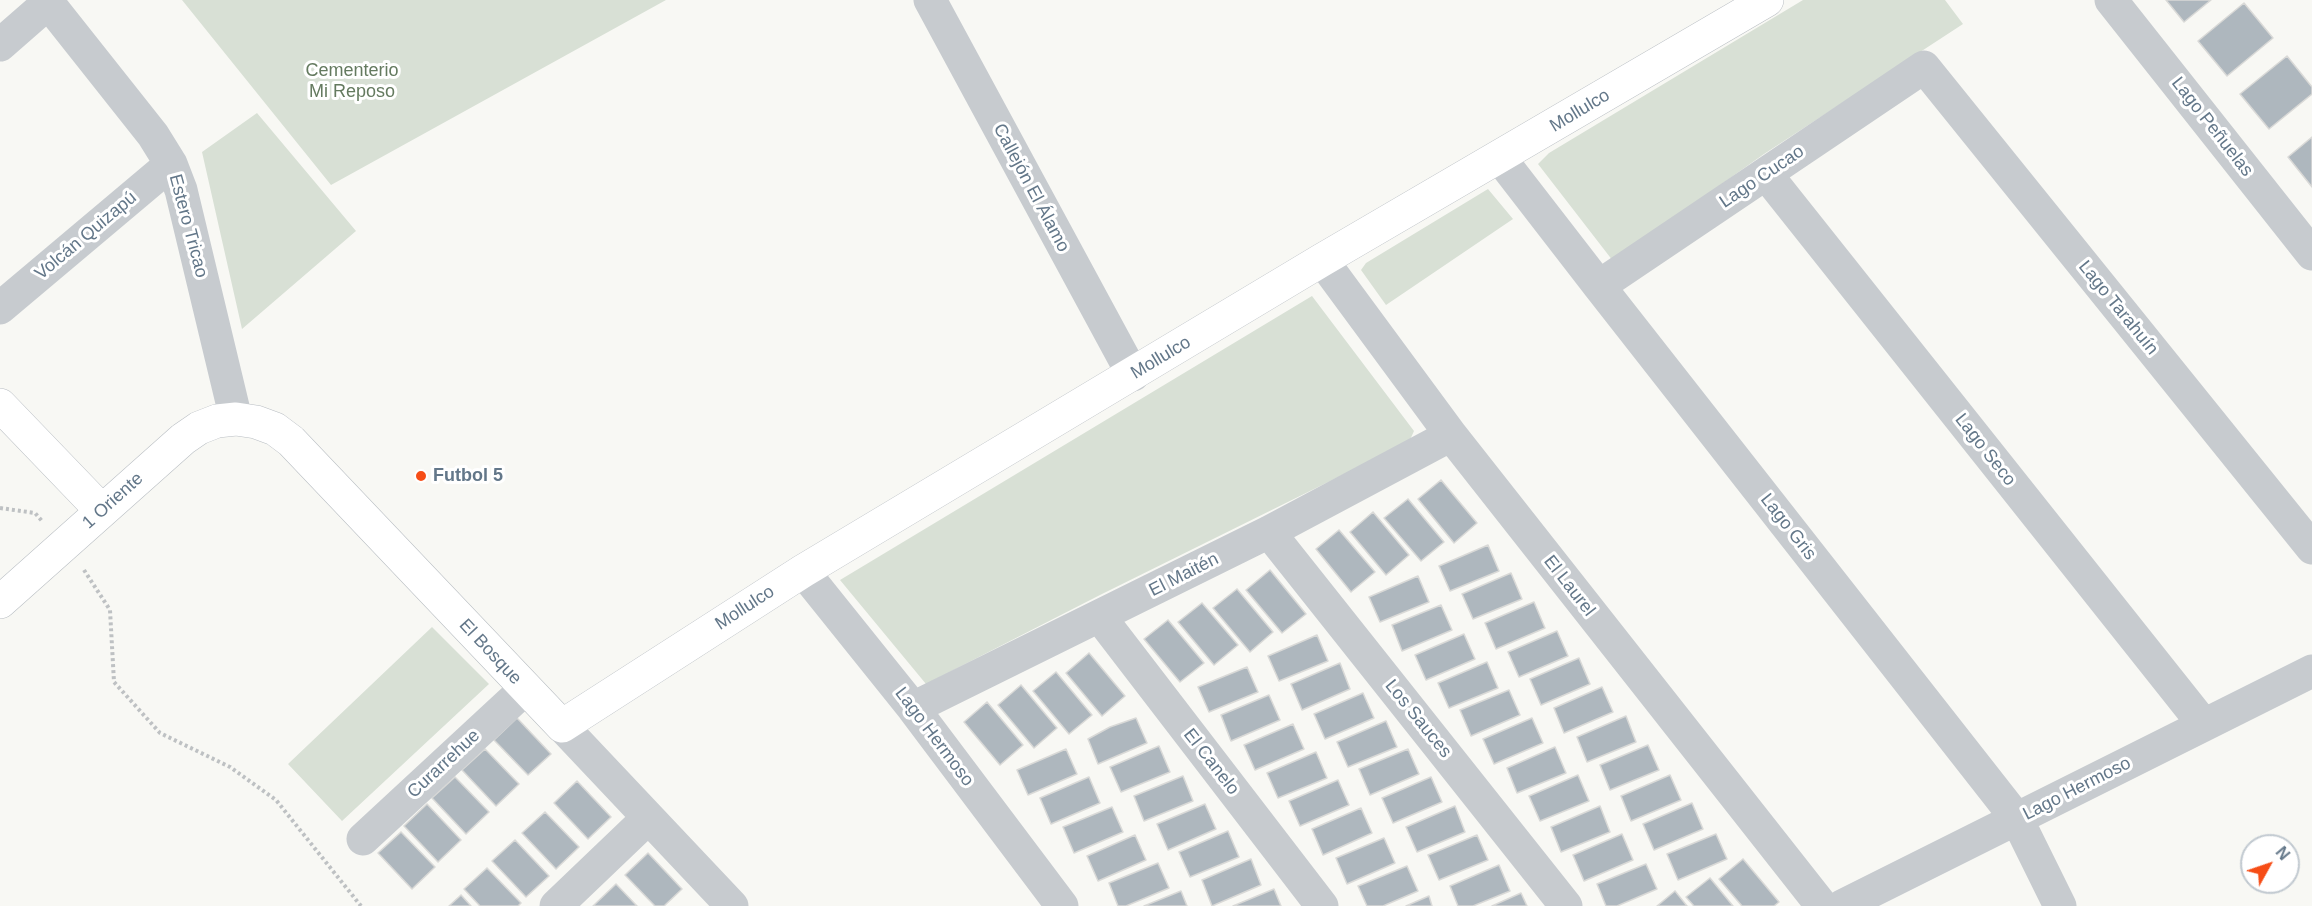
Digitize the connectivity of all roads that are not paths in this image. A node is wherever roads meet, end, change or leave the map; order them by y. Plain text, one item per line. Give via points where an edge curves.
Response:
1 (930, 0) edge
2 (1767, 0) edge
3 (2111, 0) edge
4 (47, 2) edge
5 (0, 45) edge
6 (1924, 67) joint
7 (1500, 158) junction
8 (171, 164) junction
9 (1766, 174) junction
10 (2312, 254) edge
11 (1322, 260) junction
12 (1599, 286) junction
13 (0, 308) edge
14 (1133, 375) junction
15 (0, 405) edge
16 (236, 419) junction
17 (1450, 435) junction
18 (102, 511) junction
19 (1269, 532) junction
20 (2312, 548) edge
21 (803, 571) junction
22 (0, 602) edge
23 (1100, 617) junction
24 (2312, 671) edge
25 (525, 689) junction
26 (913, 708) junction
27 (2204, 725) junction
28 (562, 726) junction
29 (648, 818) junction
30 (2018, 819) junction
31 (363, 839) dead end
32 (556, 906) edge
33 (732, 906) edge
34 (1062, 906) edge
35 (1322, 906) edge
36 (1566, 906) edge
37 (1822, 906) edge
38 (1842, 906) edge
39 (2060, 906) edge

1 - 14 street, Callejón El Álamo
2 - 7 street, Mollulco
3 - 10 street, Lago Peñuelas
4 - 5 street
4 - 8 street, Estero Tricao via 153,135
6 - 9 street, Lago Cucao
6 - 20 street, Lago Tarahuín
7 - 11 street, Mollulco
7 - 12 street, Lago Gris
8 - 13 street, Volcán Quizapú
8 - 16 street, Estero Tricao via 181,190
9 - 12 street, Lago Cucao
9 - 27 street, Lago Seco
11 - 14 street, Mollulco
11 - 17 street, El Laurel
12 - 30 street, Lago Gris
14 - 21 street, Mollulco
15 - 18 street
16 - 18 street, 1 Oriente via 208,425 183,439
16 - 25 street, El Bosque via 275,429 291,441
17 - 19 street, El Maitén
17 - 37 street, El Laurel
18 - 22 street, 1 Oriente
19 - 23 street, El Maitén
19 - 36 street, Los Sauces
21 - 26 street, Lago Hermoso
21 - 28 street, Mollulco
23 - 26 street, El Maitén
23 - 35 street, El Canelo
24 - 27 street, Lago Hermoso
25 - 28 street, El Bosque
25 - 31 street, Curarrehue
26 - 34 street, Lago Hermoso
27 - 30 street, Lago Hermoso
28 - 29 street, El Bosque
29 - 32 street
29 - 33 street, El Bosque
30 - 38 street, Lago Hermoso
30 - 39 street, Lago Gris

